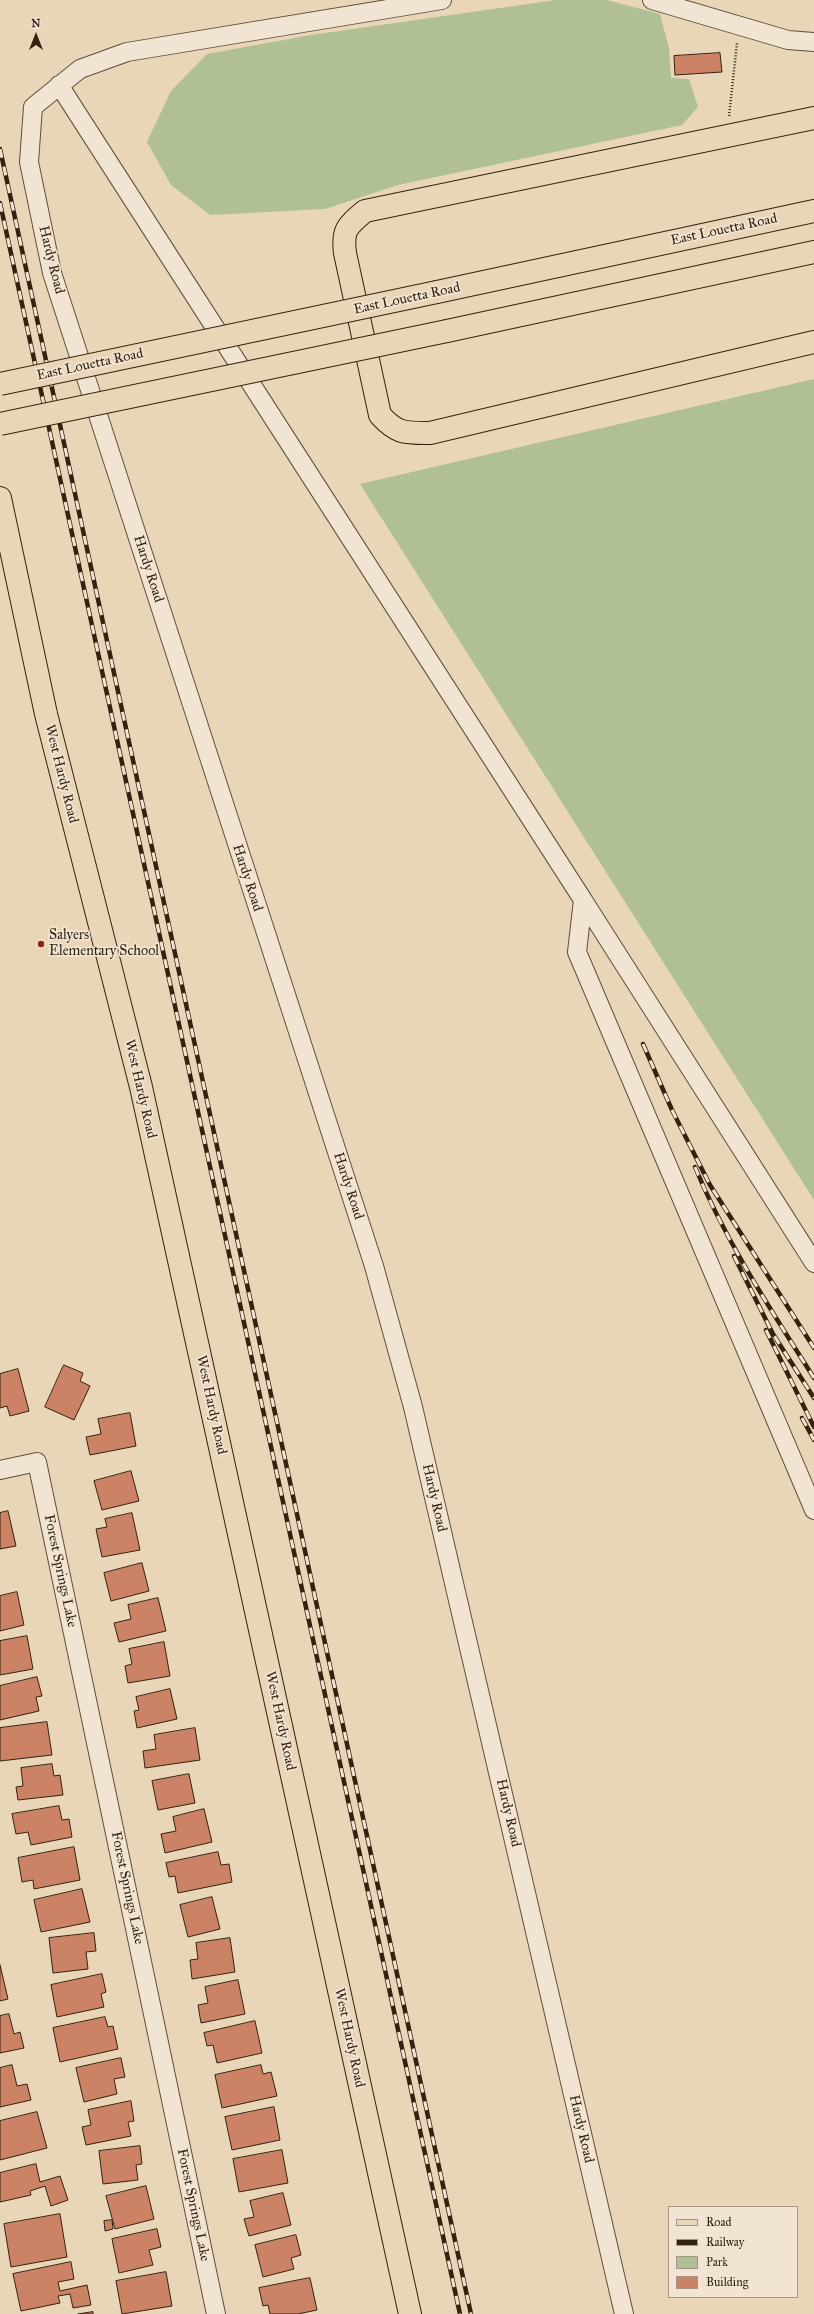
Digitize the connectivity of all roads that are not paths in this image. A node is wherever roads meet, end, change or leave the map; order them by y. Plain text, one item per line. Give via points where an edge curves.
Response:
1 (442, 0) edge
2 (652, 0) edge
3 (814, 42) edge
4 (59, 85) junction
5 (814, 118) edge
6 (814, 200) edge
7 (814, 211) edge
8 (749, 225) junction
9 (814, 252) edge
10 (814, 262) edge
11 (757, 265) junction
12 (814, 342) edge
13 (0, 384) edge
14 (0, 424) edge
15 (0, 498) edge
16 (2, 520) edge
17 (583, 900) junction
18 (814, 1263) edge
19 (0, 1470) edge
20 (814, 1510) edge
21 (216, 2314) edge
22 (410, 2314) edge
23 (624, 2314) edge

1 - 4 street, Hardy Road via 127,52 80,69
2 - 3 street via 788,40
4 - 17 street
4 - 23 street, Hardy Road via 33,107 29,162 52,273 376,1274 413,1407
5 - 12 main road via 365,211 350,224 343,237 380,415 391,427 407,433 430,433
6 - 8 main road
7 - 8 main road, East Louetta Road
8 - 13 main road, East Louetta Road, bridge
9 - 11 main road
10 - 11 main road
11 - 14 main road, bridge
15 - 16 main road, West Hardy Road
16 - 22 main road, West Hardy Road via 46,714 141,1087
17 - 18 street
17 - 20 street via 577,952
19 - 21 street, Forest Springs Lake via 37,1462

